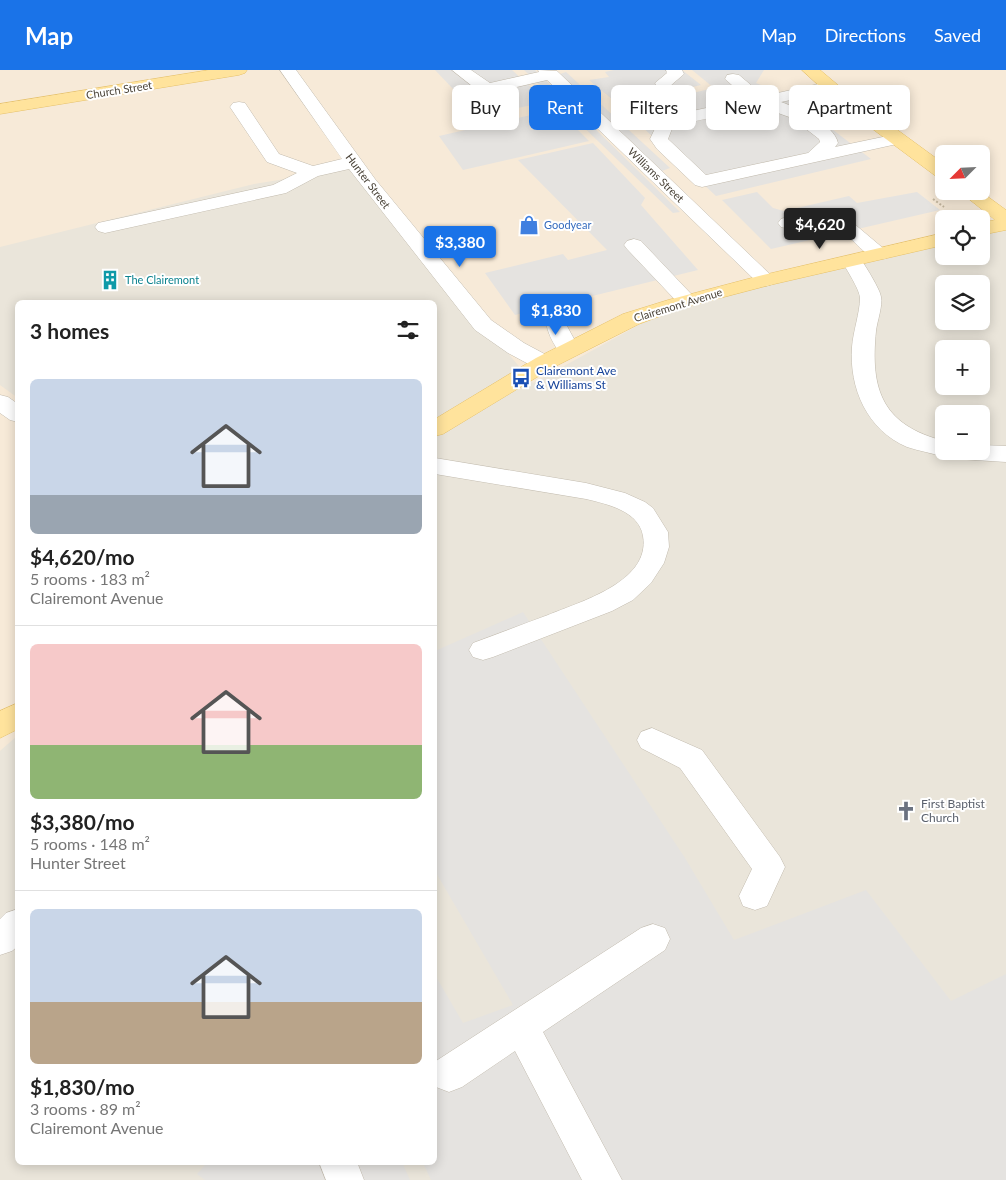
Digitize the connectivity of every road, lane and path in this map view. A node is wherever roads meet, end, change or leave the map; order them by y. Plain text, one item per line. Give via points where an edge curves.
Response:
1 (239, 70) edge
2 (288, 70) edge
3 (460, 70) edge
4 (674, 70) edge
5 (810, 70) edge
6 (548, 72) edge
7 (733, 79) dead end
8 (663, 83) dead end
9 (481, 85) edge
10 (501, 85) edge
11 (562, 85) edge
12 (740, 85) edge
13 (826, 85) edge
14 (239, 107) dead end
15 (779, 107) edge
16 (0, 109) edge
17 (706, 113) edge
18 (601, 122) edge
19 (885, 130) edge
20 (897, 139) junction
21 (815, 156) junction
22 (353, 162) junction
23 (935, 167) edge
24 (312, 172) junction
25 (698, 177) junction
26 (666, 184) junction
27 (981, 200) edge
28 (1006, 218) edge
29 (788, 223) dead end
30 (1006, 224) edge
31 (105, 227) dead end
32 (990, 228) edge
33 (744, 234) dead end
34 (723, 239) junction
35 (935, 241) edge
36 (634, 244) dead end
37 (880, 254) junction
38 (852, 261) junction
39 (766, 280) junction
40 (687, 301) junction
41 (558, 307) dead end
42 (569, 350) junction
43 (544, 363) junction
44 (0, 402) edge
45 (15, 413) edge
46 (437, 429) edge
47 (935, 446) edge
48 (990, 453) edge
49 (1006, 454) edge
50 (437, 466) edge
51 (483, 650) dead end
52 (652, 740) dead end
53 (755, 896) dead end
54 (15, 927) edge
55 (653, 939) dead end
56 (0, 940) edge
57 (521, 1026) junction
58 (449, 1074) dead end
59 (339, 1165) edge
60 (345, 1180) edge
61 (603, 1180) edge

1 - 16 main road, Church Street
2 - 22 street, Hunter Street
3 - 9 street
4 - 8 street via 676,74
5 - 13 main road
6 - 10 street
6 - 11 street, Williams Street
7 - 12 street
14 - 24 street via 272,158
15 - 21 street via 798,114 828,137 830,143
17 - 25 street via 666,122 659,139
18 - 26 street, Williams Street
19 - 20 main road
20 - 21 street
20 - 23 main road
21 - 25 street via 702,181
22 - 24 street
22 - 43 street, Hunter Street via 483,325
24 - 31 street via 278,189
25 - 26 street
26 - 34 street, Williams Street
27 - 28 main road
29 - 37 street via 845,226
30 - 32 main road
33 - 34 street
34 - 39 street, Williams Street
35 - 37 main road, Clairemont Avenue
36 - 40 street
37 - 38 main road, Clairemont Avenue
38 - 39 main road, Clairemont Avenue
38 - 47 street via 871,297 862,367 876,411 906,438
39 - 40 main road, Clairemont Avenue
40 - 42 main road, Clairemont Avenue via 631,319
41 - 42 street via 556,326
42 - 43 main road, Clairemont Avenue
43 - 46 main road, Clairemont Avenue
44 - 45 street
48 - 49 street
50 - 51 street via 611,496 631,504 642,513 652,524 657,538 649,566 631,588 610,601
52 - 53 street via 690,759 769,867
54 - 56 street
55 - 57 street
57 - 58 street
57 - 61 street
59 - 60 street

